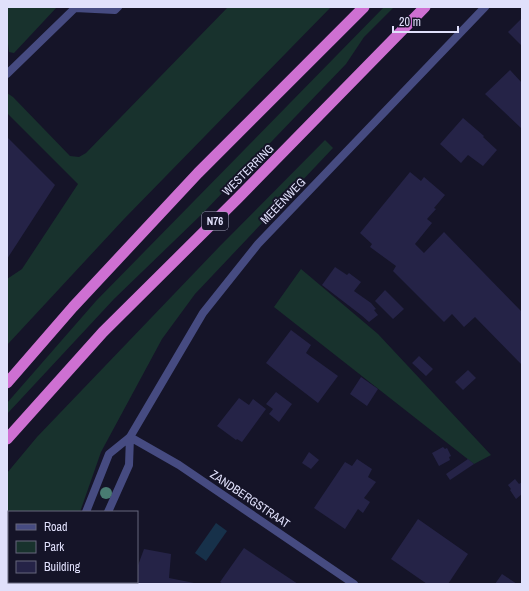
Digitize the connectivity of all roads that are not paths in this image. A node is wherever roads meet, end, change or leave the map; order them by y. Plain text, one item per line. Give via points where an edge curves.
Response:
1 (75, 7) edge
2 (118, 7) edge
3 (364, 7) edge
4 (425, 7) edge
5 (485, 7) edge
6 (7, 74) edge
7 (7, 383) edge
8 (130, 437) junction
9 (7, 439) edge
10 (86, 511) edge
11 (108, 511) edge
12 (354, 584) edge

1 - 2 street via 115,10
1 - 6 street
3 - 7 highway via 198,173 73,307
4 - 9 highway, WESTERRING / N76 via 103,332
5 - 8 street, MEEËNWEG via 258,244 203,313
8 - 10 street via 108,454
8 - 11 street via 129,465
8 - 12 street, ZANDBERGSTRAAT via 179,465

